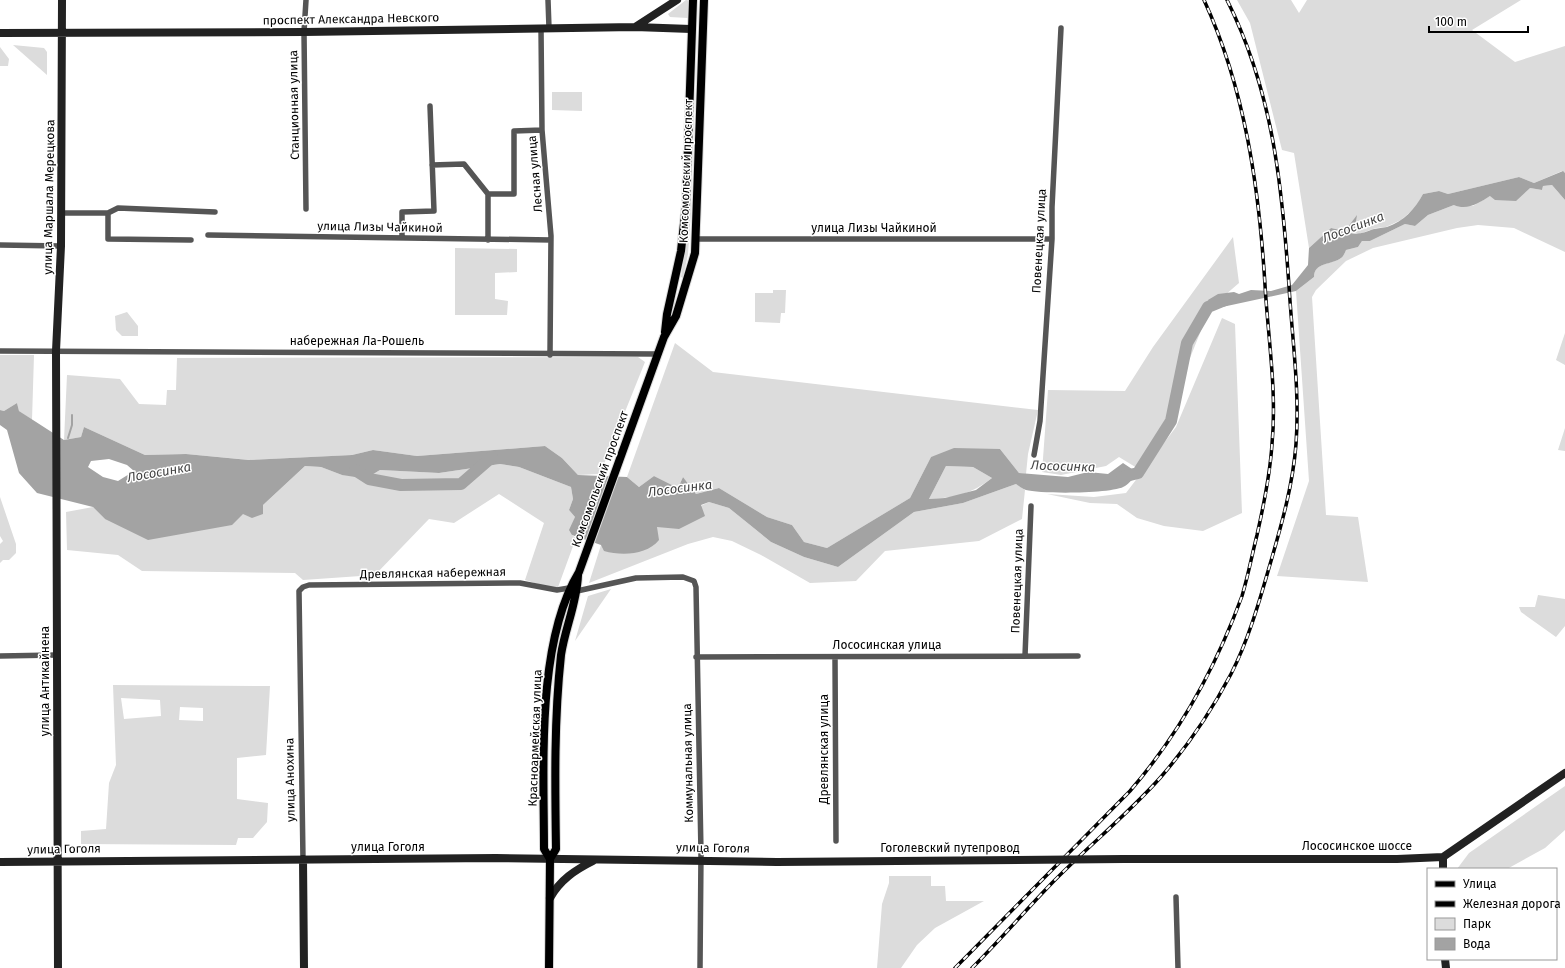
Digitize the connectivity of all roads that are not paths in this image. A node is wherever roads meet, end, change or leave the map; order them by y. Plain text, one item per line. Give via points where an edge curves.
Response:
1 (62, 0) edge
2 (306, 0) edge
3 (548, 0) edge
4 (677, 0) edge
5 (693, 0) edge
6 (704, 0) edge
7 (635, 27) junction
8 (545, 28) junction
9 (1061, 28) dead end
10 (691, 29) junction
11 (703, 29) junction
12 (304, 32) junction
13 (0, 33) edge
14 (62, 34) junction
15 (430, 106) dead end
16 (542, 130) junction
17 (432, 165) junction
18 (488, 194) junction
19 (306, 210) dead end
20 (214, 212) dead end
21 (61, 213) junction
22 (108, 213) junction
23 (208, 235) dead end
24 (402, 238) junction
25 (1052, 239) junction
26 (191, 240) dead end
27 (488, 240) junction
28 (551, 240) junction
29 (696, 240) junction
30 (0, 244) edge
31 (61, 246) junction
32 (674, 281) junction
33 (686, 283) junction
34 (664, 337) junction
35 (0, 351) edge
36 (56, 351) junction
37 (658, 354) junction
38 (550, 355) junction
39 (56, 395) joint
40 (1034, 455) dead end
41 (1031, 506) dead end
42 (582, 561) joint
43 (578, 572) junction
44 (569, 588) junction
45 (299, 591) joint
46 (578, 591) junction
47 (56, 655) junction
48 (0, 656) edge
49 (1025, 656) junction
50 (1078, 656) dead end
51 (696, 657) junction
52 (835, 657) junction
53 (1565, 773) edge
54 (836, 841) dead end
55 (1443, 857) junction
56 (303, 859) junction
57 (550, 859) junction
58 (596, 859) junction
59 (1124, 859) joint
60 (701, 860) junction
61 (57, 861) junction
62 (0, 862) edge
63 (777, 862) joint
64 (1443, 868) edge
65 (1176, 896) dead end
66 (550, 898) junction
67 (58, 968) edge
68 (304, 968) edge
69 (549, 968) edge
70 (700, 968) edge
71 (1178, 968) edge

1 - 14 main road, улица Маршала Мерецкова
2 - 12 street, Станционная улица
3 - 8 street, Лесная улица
4 - 7 main road
5 - 10 main road, Комсомольский проспект
6 - 11 main road, Комсомольский проспект
7 - 8 main road, проспект Александра Невского
7 - 10 main road, проспект Александра Невского
8 - 12 main road, проспект Александра Невского
8 - 16 street, Лесная улица
9 - 25 street, Повенецкая улица
10 - 11 main road, проспект Александра Невского
10 - 32 main road, Комсомольский проспект via 686,205 681,251
11 - 29 main road, Комсомольский проспект
12 - 14 main road, проспект Александра Невского
12 - 19 street, Станционная улица
13 - 14 main road, проспект Александра Невского
14 - 21 main road, улица Маршала Мерецкова
15 - 17 street
16 - 18 street via 514,131 514,194
16 - 28 street, Лесная улица
17 - 18 street via 464,164
17 - 24 street via 434,211 402,212
18 - 27 street
20 - 22 street via 118,208
21 - 22 street
21 - 31 main road, улица Маршала Мерецкова
22 - 26 street via 108,239
23 - 24 street, улица Лизы Чайкиной
24 - 27 street, улица Лизы Чайкиной
25 - 29 street, улица Лизы Чайкиной
25 - 40 street, Повенецкая улица via 1040,421
27 - 28 street, улица Лизы Чайкиной
28 - 38 street, Лесная улица
29 - 33 main road, Комсомольский проспект
30 - 31 street
31 - 36 main road, улица Маршала Мерецкова
32 - 33 street
32 - 34 main road, Комсомольский проспект
33 - 34 main road, Комсомольский проспект via 676,316
34 - 37 main road, Комсомольский проспект
35 - 36 street, набережная Ла-Рошель
36 - 38 street, набережная Ла-Рошель
36 - 39 main road, улица Маршала Мерецкова
37 - 38 street, набережная Ла-Рошель
37 - 42 main road, Комсомольский проспект
39 - 47 main road, улица Антикайнена
41 - 49 street, Повенецкая улица
42 - 43 main road, Красноармейская улица
43 - 44 main road, Красноармейская улица
43 - 46 main road, Красноармейская улица
44 - 45 street, Древлянская набережная via 557,590 520,583 317,585 303,587
44 - 57 main road, Красноармейская улица via 558,621 552,651 546,704 544,849
45 - 56 street, улица Анохина
46 - 51 street, Коммунальная улица via 636,578 683,577 694,581
46 - 57 main road, Красноармейская улица via 568,625 560,673 555,730 556,849
47 - 48 street
47 - 61 main road, улица Антикайнена
49 - 50 street, Лососинская улица
49 - 52 street, Лососинская улица
51 - 52 street, Лососинская улица
51 - 60 street, Коммунальная улица
52 - 54 street, Древлянская улица
53 - 55 main road
55 - 59 main road, Лососинское шоссе
55 - 64 main road
56 - 57 main road, улица Гоголя
56 - 61 main road, улица Гоголя
56 - 68 main road, улица Анохина
57 - 58 main road, улица Гоголя
57 - 66 main road, Красноармейская улица
58 - 60 main road, улица Гоголя
58 - 66 main road via 569,874
59 - 63 main road, Гоголевский путепровод, bridge
60 - 63 main road, улица Гоголя
60 - 70 street, Коммунальная улица
61 - 62 main road, улица Гоголя
61 - 67 main road, улица Антикайнена
65 - 71 street
66 - 69 main road, Красноармейская улица

